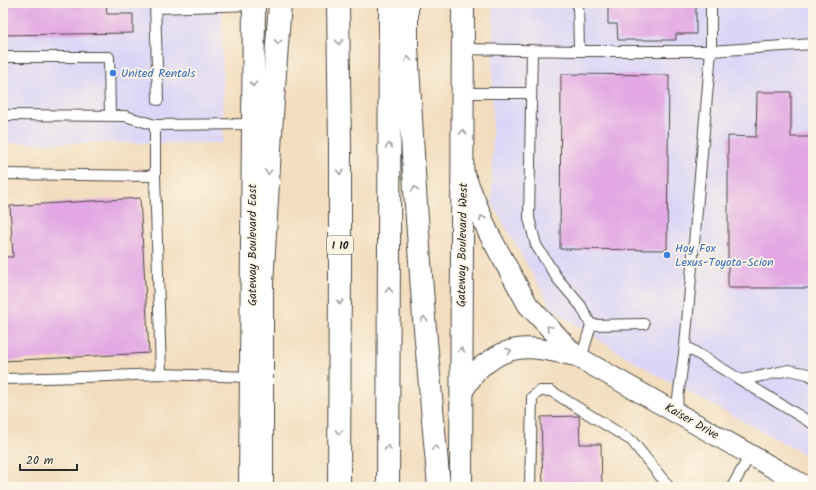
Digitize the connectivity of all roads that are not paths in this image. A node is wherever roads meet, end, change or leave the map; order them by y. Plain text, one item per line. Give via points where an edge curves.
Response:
1 (280, 3) edge
2 (338, 3) edge
3 (390, 3) edge
4 (408, 3) edge
5 (463, 3) edge
6 (578, 3) edge
7 (711, 3) edge
8 (254, 4) edge
9 (155, 6) edge
10 (813, 44) edge
11 (463, 49) junction
12 (532, 50) junction
13 (579, 51) junction
14 (711, 51) junction
15 (3, 57) edge
16 (463, 93) junction
17 (531, 93) junction
18 (158, 100) dead end
19 (3, 115) edge
20 (110, 116) junction
21 (253, 124) junction
22 (156, 125) junction
23 (463, 171) junction
24 (3, 174) edge
25 (156, 176) junction
26 (644, 324) dead end
27 (591, 325) junction
28 (685, 346) junction
29 (579, 357) junction
30 (161, 374) junction
31 (250, 377) junction
32 (813, 377) edge
33 (3, 379) edge
34 (742, 380) junction
35 (461, 394) junction
36 (676, 413) junction
37 (813, 424) edge
38 (750, 455) junction
39 (250, 487) edge
40 (262, 487) edge
41 (339, 487) edge
42 (388, 487) edge
43 (439, 487) edge
44 (460, 487) edge
45 (530, 487) edge
46 (669, 487) edge
47 (732, 487) edge
48 (807, 487) edge

1 -> 40 main road via 262,284
2 -> 41 main road, I 10
42 -> 3 main road
43 -> 4 main road via 422,296 407,47
5 - 11 main road, Gateway Boulevard West
6 - 13 lane
7 - 14 lane
8 - 9 lane
8 -> 21 main road, Gateway Boulevard East
9 - 18 lane
10 - 14 lane
11 - 12 lane
11 - 16 main road, Gateway Boulevard West
12 - 13 lane
12 - 17 lane
13 - 14 lane
14 - 28 lane
15 - 20 lane via 109,57
16 - 17 lane
23 -> 16 main road, Gateway Boulevard West
17 - 27 lane via 529,218 536,245 557,278 581,306
19 - 20 lane
20 - 22 lane via 124,116
21 - 22 lane
21 - 31 main road, Gateway Boulevard East
22 - 25 lane
29 -> 23 street, Kaiser Drive via 528,305 488,232
35 -> 23 main road, Gateway Boulevard West
24 - 25 lane
25 - 30 lane
26 - 27 lane
27 - 29 lane
28 - 34 lane
28 - 36 lane
35 -> 29 street, Kaiser Drive via 479,368 507,351 537,348
29 - 36 street, Kaiser Drive
30 - 31 lane
30 - 33 lane
31 - 39 main road, Gateway Boulevard East
32 - 34 lane via 789,370
34 - 37 lane
35 - 44 main road, Gateway Boulevard West
36 - 38 street, Kaiser Drive
38 - 47 lane
38 - 48 street, Kaiser Drive
45 - 46 lane via 532,397 540,391 551,391 632,441

